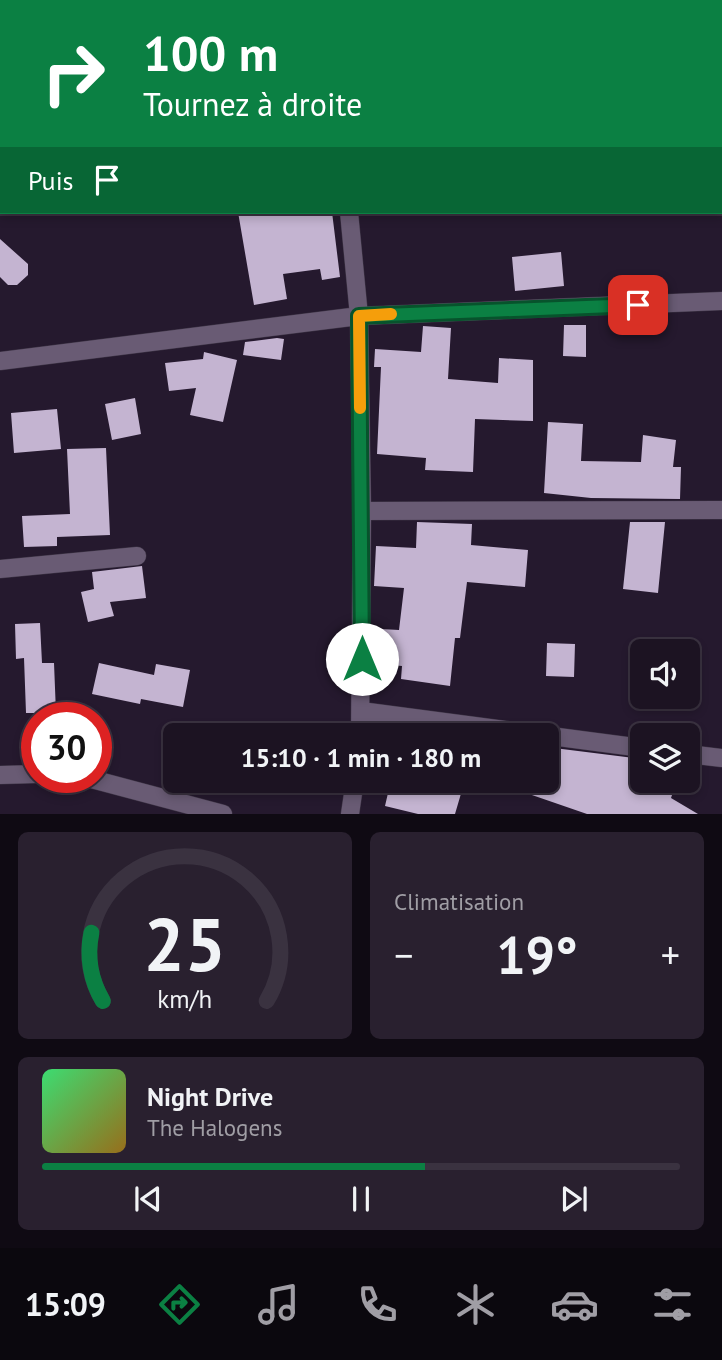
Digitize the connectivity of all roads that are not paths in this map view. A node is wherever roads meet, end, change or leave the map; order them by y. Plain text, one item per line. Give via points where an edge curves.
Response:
1 (349, 214) edge
2 (722, 301) edge
3 (359, 316) junction
4 (0, 361) edge
5 (722, 510) edge
6 (362, 511) junction
7 (137, 556) dead end
8 (0, 569) edge
9 (361, 711) junction
10 (360, 723) edge
11 (630, 746) edge
12 (700, 755) edge
13 (722, 758) edge
14 (21, 774) edge
15 (0, 775) edge
16 (112, 784) edge
17 (353, 793) edge
18 (223, 814) edge
19 (350, 814) edge

1 - 3 street
2 - 3 street
3 - 4 street
3 - 6 street
5 - 6 street
6 - 9 street
7 - 8 street
9 - 10 street
9 - 11 street
12 - 13 street
14 - 15 street
16 - 18 street
17 - 19 street

